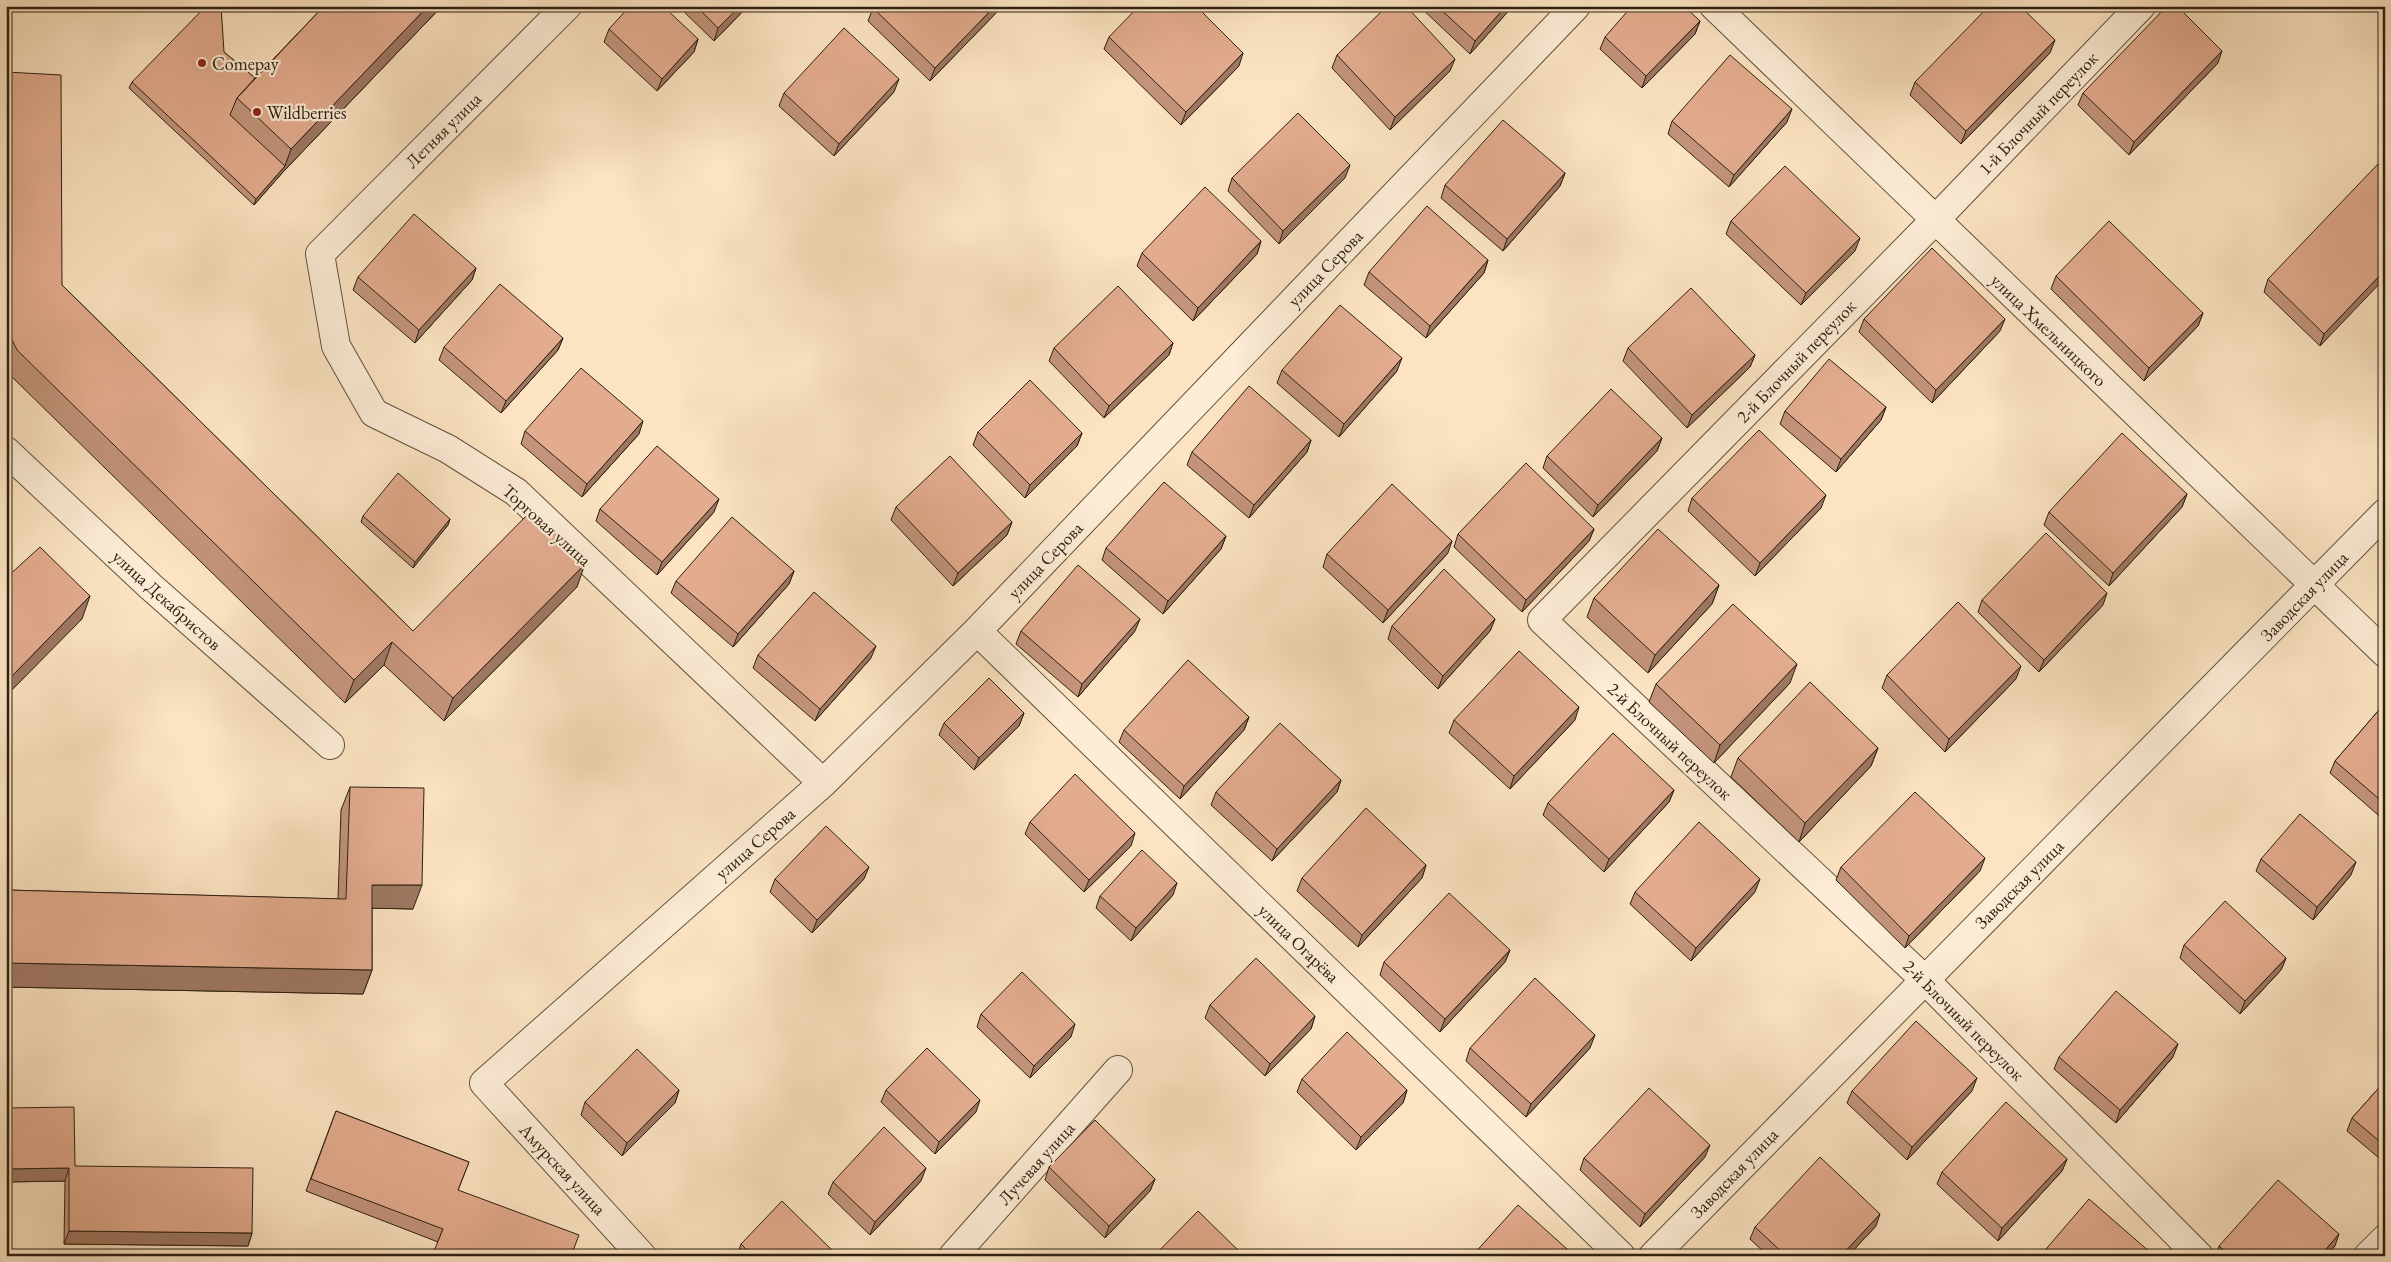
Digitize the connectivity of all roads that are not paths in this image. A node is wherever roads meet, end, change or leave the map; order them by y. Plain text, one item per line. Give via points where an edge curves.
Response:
1 (566, 6) edge
2 (1714, 6) edge
3 (2141, 6) edge
4 (1575, 7) edge
5 (1935, 220) junction
6 (320, 254) joint
7 (6, 451) edge
8 (2385, 513) edge
9 (2314, 586) junction
10 (977, 631) junction
11 (2385, 653) edge
12 (330, 745) dead end
13 (823, 783) junction
14 (1924, 979) junction
15 (1118, 1070) dead end
16 (484, 1083) joint
17 (2385, 1239) edge
18 (642, 1256) edge
19 (953, 1256) edge
20 (1621, 1256) edge
21 (1653, 1256) edge
22 (2199, 1256) edge
23 (2368, 1256) edge

1 - 6 street, Летняя улица
2 - 5 street, улица Хмельницкого
3 - 5 street, 1-й Блочный переулок
4 - 10 street, улица Серова
5 - 9 street, улица Хмельницкого
5 - 14 street, 2-й Блочный переулок via 1542,620
6 - 13 street, Торговая улица via 336,346 374,412 448,449 516,492
7 - 12 street, улица Декабристов via 150,586
8 - 9 street, Заводская улица
9 - 11 street, улица Хмельницкого
9 - 14 street, Заводская улица
10 - 13 street, улица Серова
10 - 20 street, улица Огарёва
13 - 16 street, улица Серова
14 - 21 street, Заводская улица
14 - 22 street, 2-й Блочный переулок
15 - 19 street, Лучевая улица
16 - 18 street, Амурская улица
17 - 23 street

